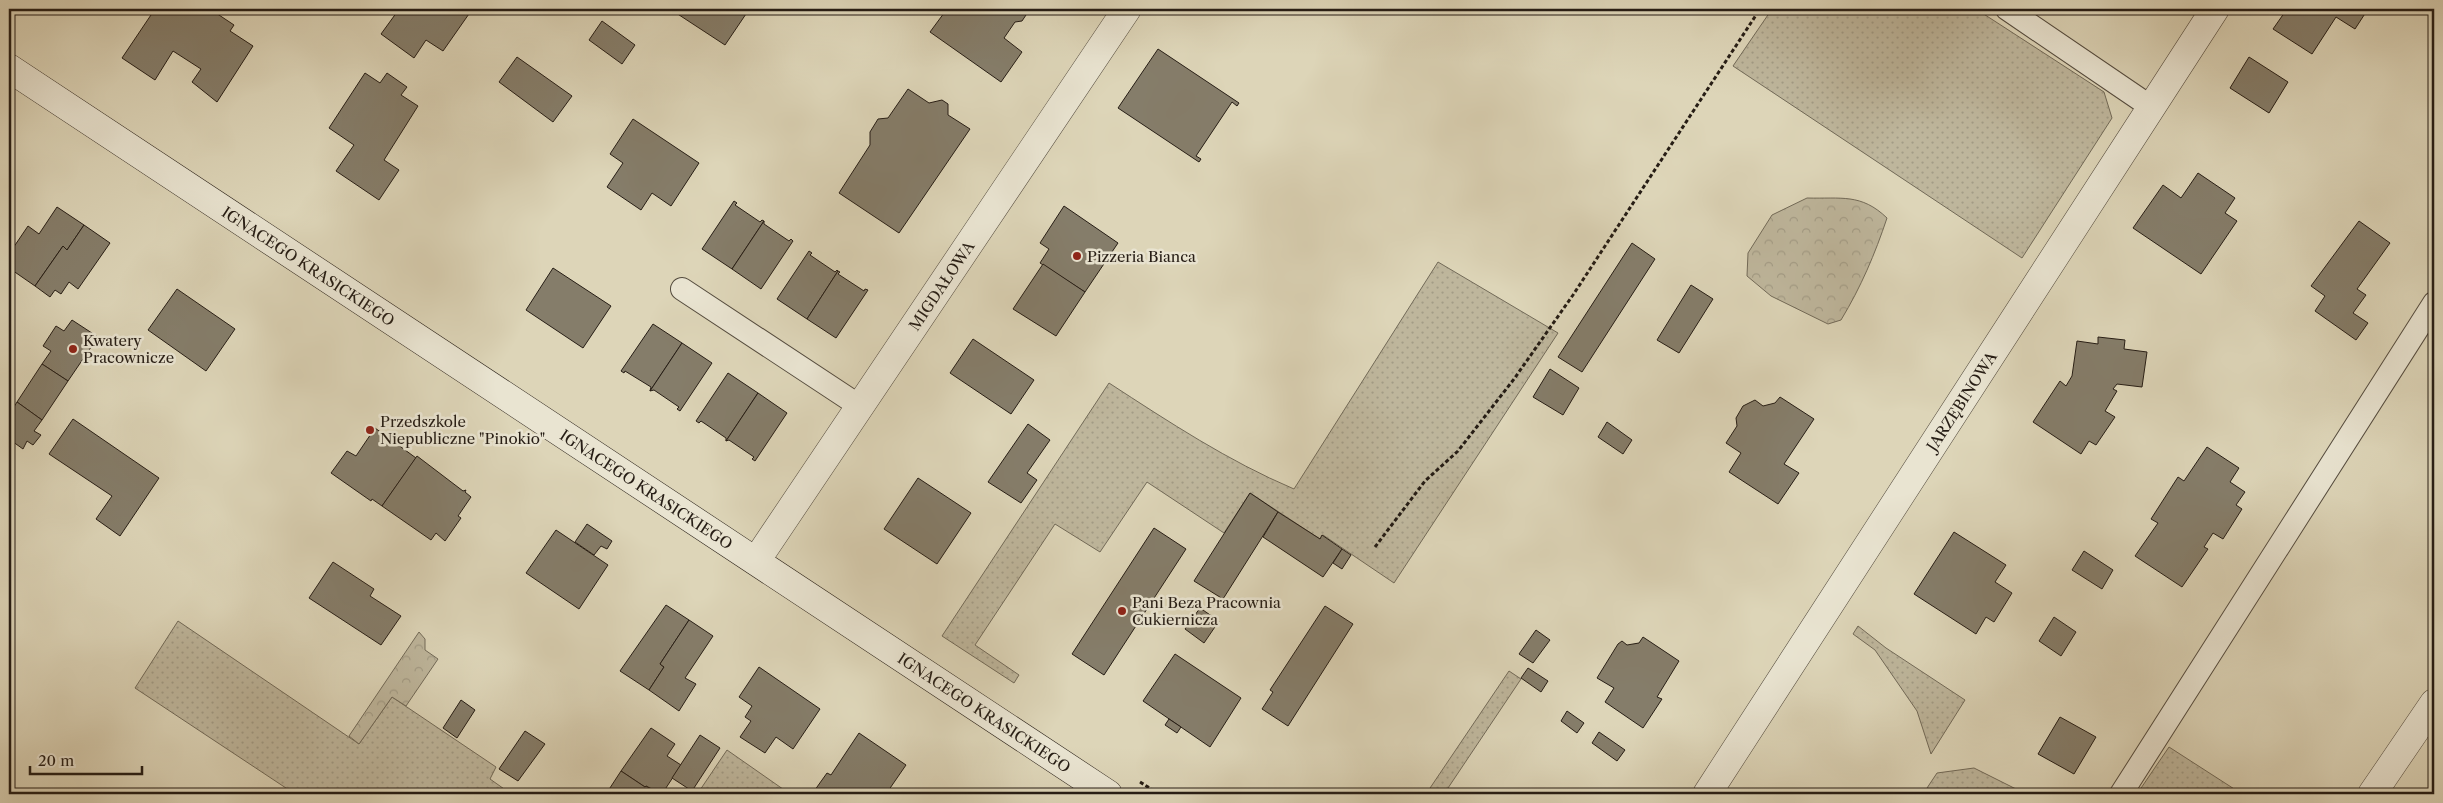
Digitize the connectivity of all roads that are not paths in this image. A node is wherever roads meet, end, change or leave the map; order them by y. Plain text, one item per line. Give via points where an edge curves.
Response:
1 (1127, 9) edge
2 (2008, 9) edge
3 (2215, 9) edge
4 (9, 68) edge
5 (2151, 107) junction
6 (682, 288) dead end
7 (2434, 304) edge
8 (861, 407) junction
9 (756, 561) junction
10 (2434, 703) edge
11 (1108, 794) edge
12 (1707, 794) edge
13 (2122, 794) edge
14 (2372, 794) edge

1 - 8 street, MIGDAŁOWA
2 - 5 lane
3 - 5 street, JARZĘBINOWA
4 - 9 street, IGNACEGO KRASICKIEGO
5 - 12 street, JARZĘBINOWA
6 - 8 lane
7 - 13 lane
8 - 9 street, MIGDAŁOWA
9 - 11 street, IGNACEGO KRASICKIEGO
10 - 14 street

